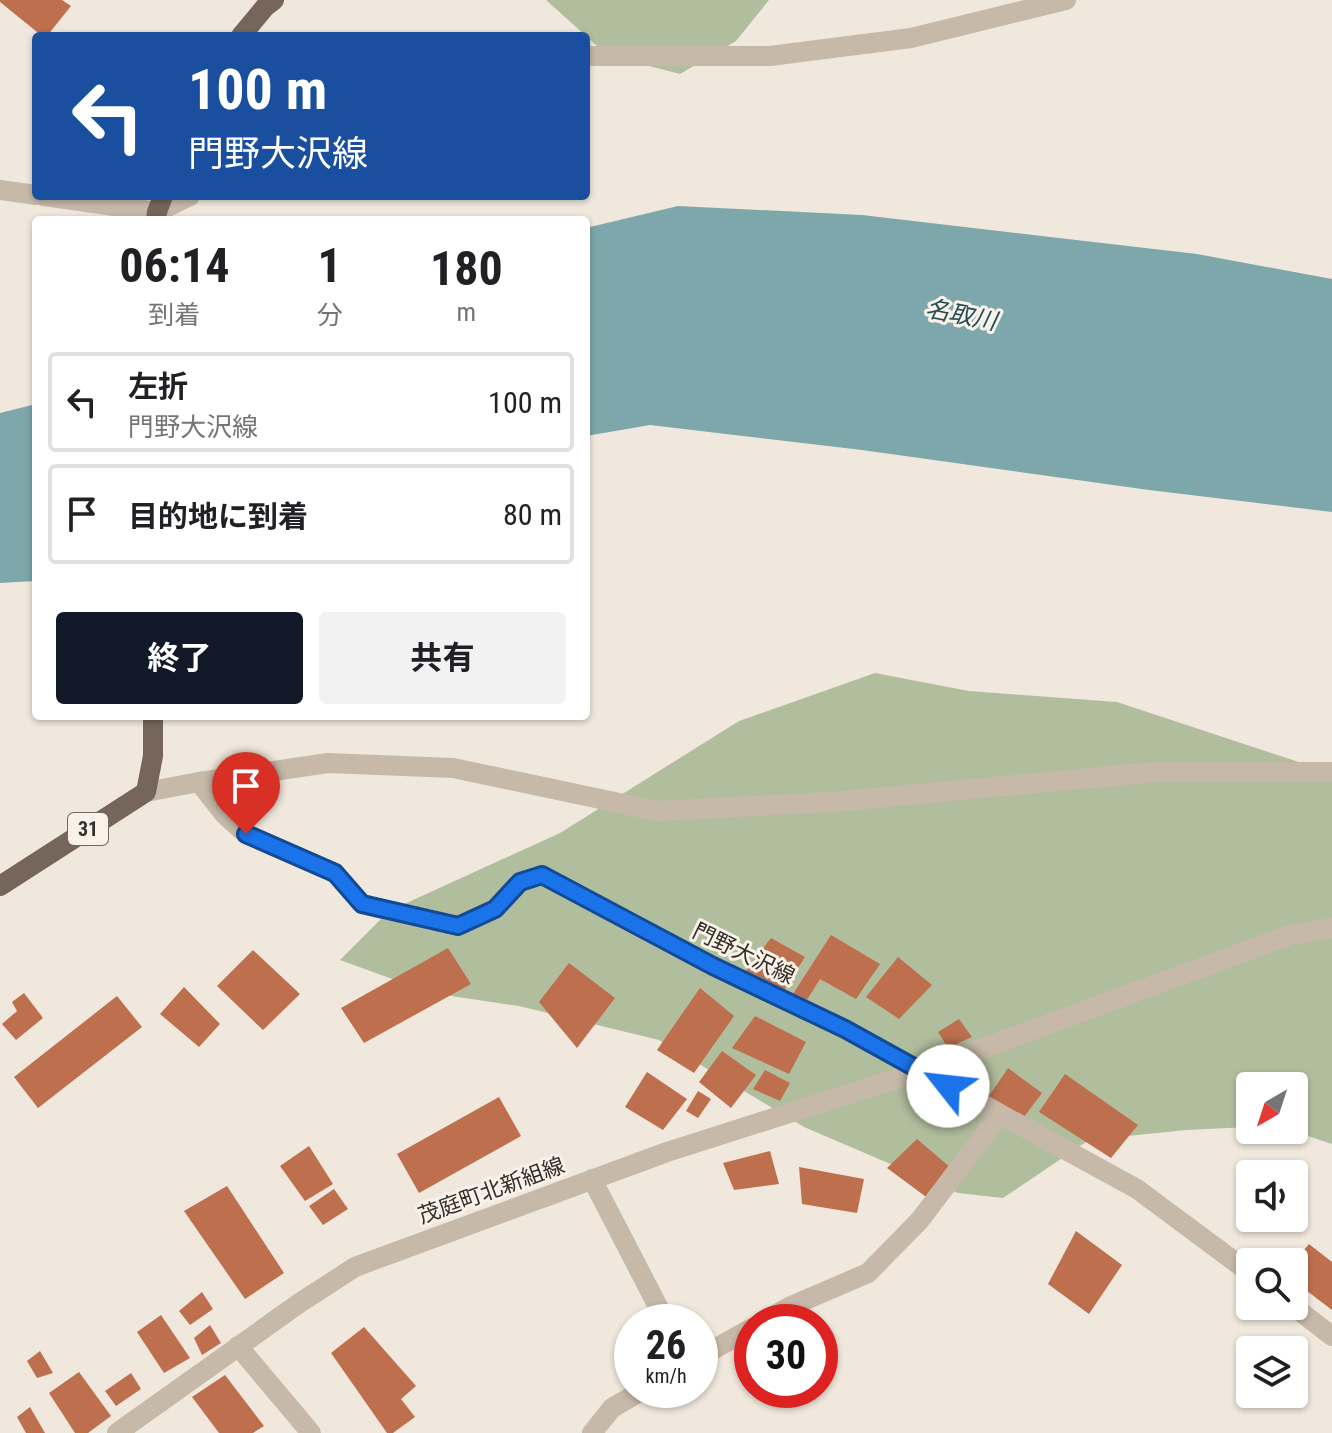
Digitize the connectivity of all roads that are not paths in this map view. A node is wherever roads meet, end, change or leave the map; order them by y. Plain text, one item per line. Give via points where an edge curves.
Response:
1 (274, 0) edge
2 (1066, 0) edge
3 (244, 32) edge
4 (590, 56) edge
5 (0, 190) edge
6 (32, 194) edge
7 (79, 200) edge
8 (180, 200) edge
9 (159, 209) edge
10 (153, 720) edge
11 (1332, 772) edge
12 (199, 782) junction
13 (146, 792) junction
14 (0, 886) edge
15 (1332, 928) edge
16 (921, 1071) junction
17 (1000, 1114) junction
18 (592, 1179) junction
19 (1236, 1263) edge
20 (657, 1304) edge
21 (796, 1304) edge
22 (1308, 1318) edge
23 (1332, 1336) edge
24 (238, 1346) junction
25 (614, 1407) edge
26 (117, 1433) edge
27 (311, 1433) edge
28 (592, 1433) edge

1 - 3 main road
2 - 4 street via 911,38 770,56
5 - 6 street
7 - 9 street
8 - 9 street
10 - 13 main road
11 - 12 street via 1156,772 832,802 657,811 453,768 328,763
12 - 13 street
12 - 16 street, 門野大沢線 via 246,834 335,873 362,904 458,926 495,909 520,882 542,875
13 - 14 main road, 31
15 - 16 street, 茂庭町北新組線 via 1290,935
16 - 17 street, 門野大沢線
16 - 18 street, 茂庭町北新組線
17 - 19 street, 門野大沢線 via 1137,1189
17 - 21 street via 920,1220 868,1273
18 - 20 street
18 - 24 street, 茂庭町北新組線 via 355,1267
22 - 23 street
24 - 26 street, 茂庭町北新組線
24 - 27 street
25 - 28 street

